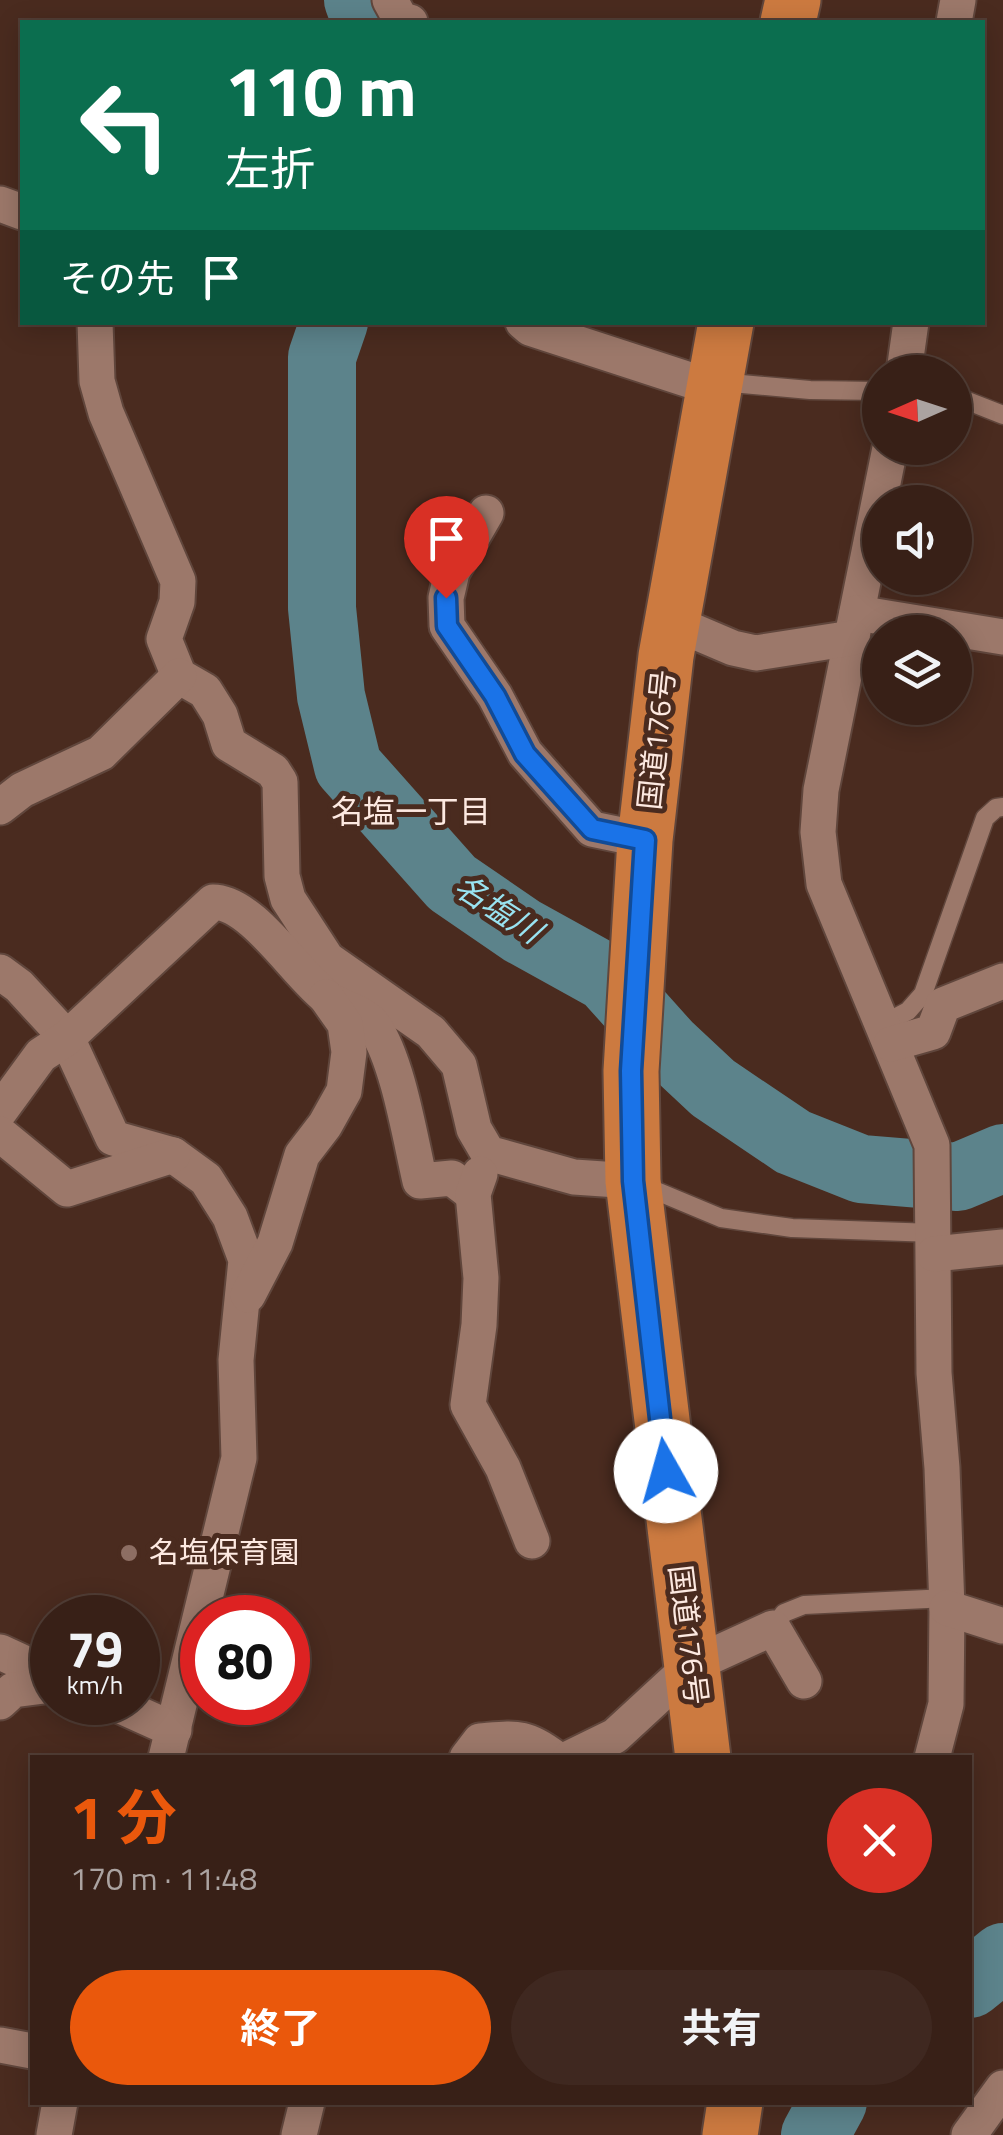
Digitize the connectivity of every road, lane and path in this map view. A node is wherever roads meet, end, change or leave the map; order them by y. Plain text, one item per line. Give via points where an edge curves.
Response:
1 (95, 325) edge
2 (526, 325) edge
3 (725, 325) edge
4 (911, 325) edge
5 (906, 355) edge
6 (714, 385) junction
7 (862, 390) edge
8 (972, 402) edge
9 (1003, 414) edge
10 (887, 465) edge
11 (486, 513) dead end
12 (672, 622) junction
13 (854, 626) junction
14 (1003, 637) edge
15 (179, 676) junction
16 (0, 807) edge
17 (1003, 807) edge
18 (645, 840) junction
19 (0, 972) edge
20 (1003, 981) edge
21 (326, 997) junction
22 (887, 1034) junction
23 (66, 1038) junction
24 (0, 1111) edge
25 (0, 1134) edge
26 (488, 1152) junction
27 (173, 1155) junction
28 (633, 1181) junction
29 (472, 1194) junction
30 (934, 1231) junction
31 (1003, 1247) edge
32 (241, 1309) junction
33 (532, 1541) dead end
34 (947, 1603) junction
35 (1003, 1626) edge
36 (774, 1628) junction
37 (0, 1652) edge
38 (692, 1664) junction
39 (30, 1666) edge
40 (804, 1681) dead end
41 (30, 1688) edge
42 (0, 1702) edge
43 (144, 1725) edge
44 (170, 1744) edge
45 (469, 1755) edge
46 (551, 1755) edge
47 (576, 1755) edge
48 (703, 1755) edge
49 (933, 1755) edge
50 (0, 2045) edge
51 (30, 2051) edge
52 (1003, 2088) edge
53 (59, 2105) edge
54 (306, 2105) edge
55 (734, 2105) edge
56 (54, 2135) edge
57 (298, 2135) edge
58 (730, 2135) edge
59 (969, 2135) edge

1 - 15 street via 97,381 106,412 178,581 164,639
2 - 6 street
3 - 6 highway, 国道176号
4 - 5 street
6 - 7 lane
6 - 12 highway, 国道176号
8 - 9 lane
10 - 13 street
11 - 18 street via 452,572 447,626 525,754 592,829
12 - 13 street via 756,653
12 - 18 highway, 国道176号
13 - 14 street
13 - 22 street via 818,832 824,884
15 - 16 street via 101,753
15 - 26 street via 205,691 229,744 280,782 288,899 327,959 431,1032 459,1065 474,1129
17 - 22 lane via 986,818 923,994
18 - 28 highway, 国道176号 via 631,1071
19 - 23 street
20 - 22 street via 942,1005 933,1032
21 - 23 street via 278,944 224,902 213,902
21 - 29 street via 373,1023 390,1062 420,1181 452,1178
21 - 32 street via 344,1024 344,1090 302,1155 275,1243
22 - 30 street via 932,1145
23 - 24 street via 41,1055
23 - 27 street via 114,1138
25 - 27 street via 67,1189
26 - 28 street via 574,1177
26 - 29 street
27 - 32 street via 206,1179 230,1217 246,1260
28 - 30 lane via 721,1218 792,1228
28 - 38 highway, 国道176号
29 - 33 street via 481,1278 468,1406 503,1468
30 - 31 street
30 - 34 street
32 - 44 street via 240,1458
34 - 35 street
34 - 36 lane via 804,1606 784,1613
34 - 49 street via 946,1704
36 - 38 street
36 - 40 street
37 - 39 street
38 - 47 street via 615,1736
38 - 48 highway, 国道176号
41 - 42 street via 12,1690
43 - 44 street
45 - 46 street via 480,1741 502,1740 532,1740
50 - 51 street
52 - 59 street
53 - 56 street
54 - 57 street
55 - 58 highway

